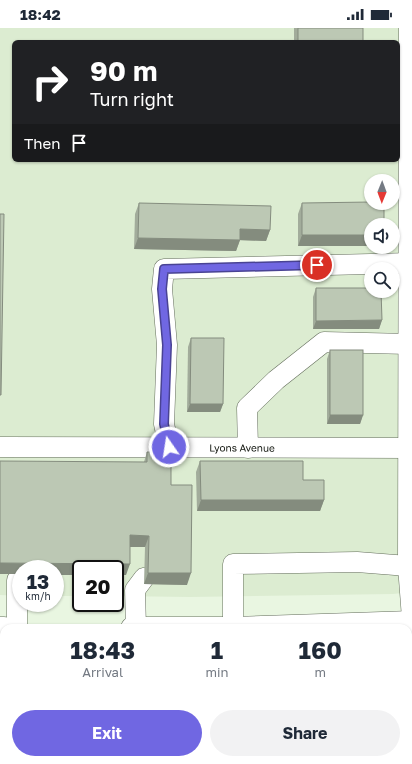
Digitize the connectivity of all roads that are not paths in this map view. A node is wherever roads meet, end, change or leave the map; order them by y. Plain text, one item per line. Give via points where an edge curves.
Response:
1 (409, 28) edge
2 (410, 166) edge
3 (410, 263) edge
4 (409, 344) junction
5 (0, 447) edge
6 (169, 447) junction
7 (248, 448) junction
8 (410, 448) edge
9 (408, 566) junction
10 (144, 578) dead end
11 (17, 612) edge
12 (412, 618) edge
13 (412, 622) edge
14 (17, 624) edge
15 (136, 624) edge
16 (233, 624) edge
17 (352, 624) edge

1 - 2 street
2 - 3 street
3 - 4 street
3 - 6 street via 164,269 162,289 167,345 164,424
4 - 7 street via 324,342 276,380 248,408
4 - 8 street
5 - 6 street, Lyons Avenue via 134,457
6 - 7 street, Lyons Avenue
7 - 8 street, Lyons Avenue
8 - 9 street
9 - 12 street
9 - 16 street via 356,562 233,564
10 - 15 street via 135,590
11 - 14 street
13 - 17 main road

